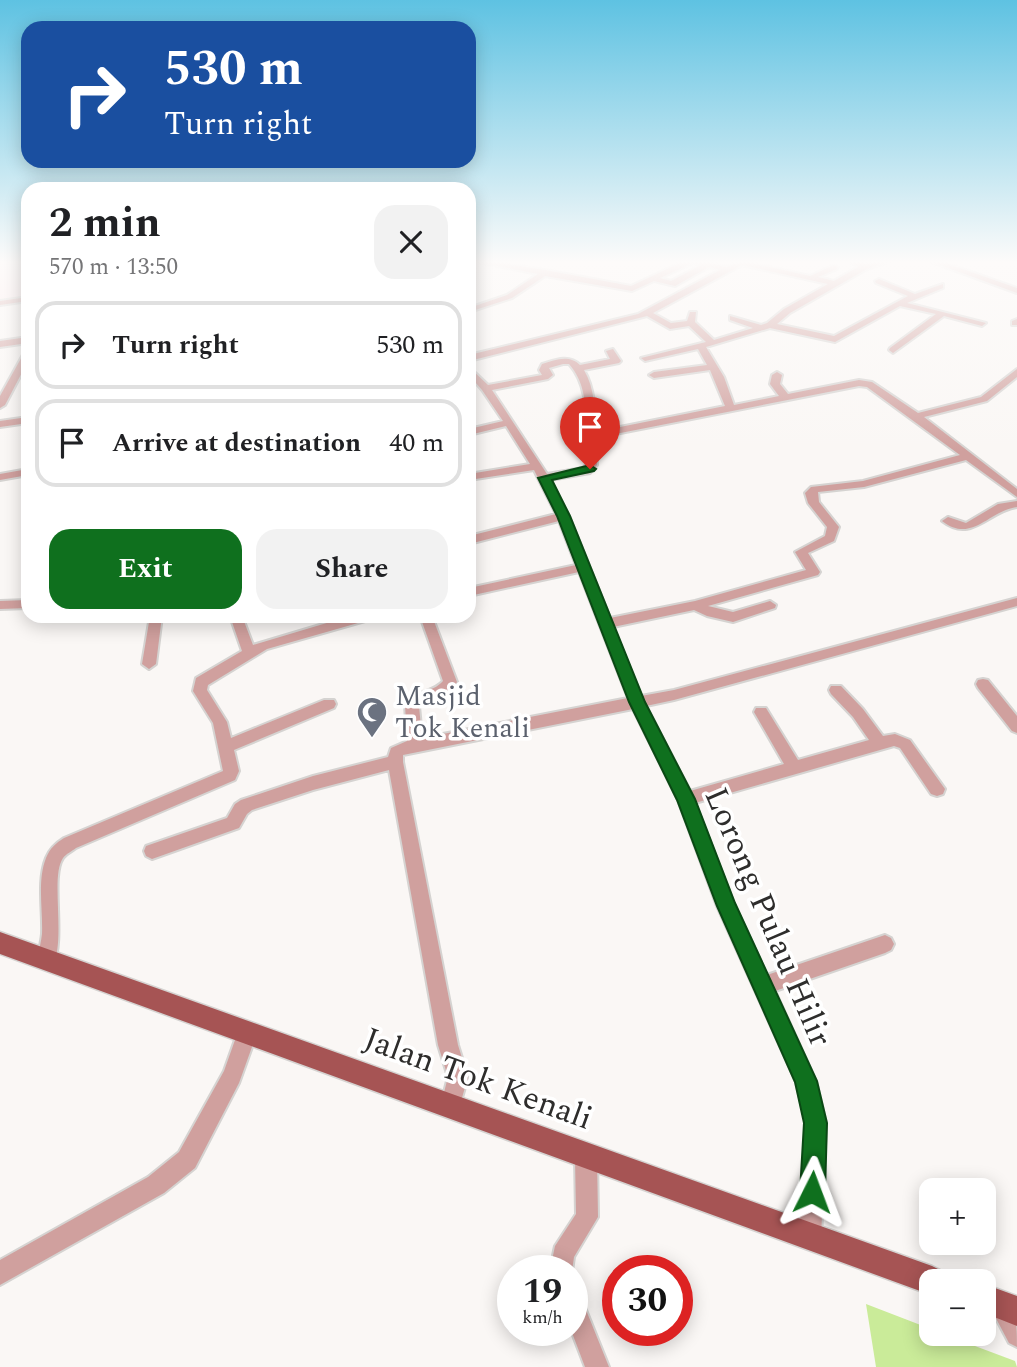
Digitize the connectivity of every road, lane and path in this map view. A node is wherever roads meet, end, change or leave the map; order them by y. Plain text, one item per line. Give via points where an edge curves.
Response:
1 (601, 325) edge
2 (697, 325) edge
3 (761, 325) edge
4 (860, 325) edge
5 (927, 325) edge
6 (766, 326) junction
7 (21, 341) edge
8 (0, 344) edge
9 (712, 344) junction
10 (701, 346) junction
11 (892, 350) dead end
12 (610, 351) dead end
13 (476, 356) edge
14 (645, 358) dead end
15 (713, 367) junction
16 (579, 368) junction
17 (21, 370) edge
18 (1017, 373) edge
19 (654, 375) dead end
20 (777, 375) dead end
21 (15, 377) junction
22 (476, 377) edge
23 (0, 379) edge
24 (486, 388) junction
25 (786, 398) junction
26 (0, 405) edge
27 (731, 409) junction
28 (916, 416) junction
29 (21, 421) edge
30 (506, 423) junction
31 (0, 424) edge
32 (476, 430) edge
33 (590, 436) junction
34 (967, 456) junction
35 (537, 466) junction
36 (21, 472) edge
37 (476, 476) edge
38 (0, 477) edge
39 (544, 478) junction
40 (1017, 494) edge
41 (1017, 504) edge
42 (563, 516) junction
43 (948, 521) dead end
44 (476, 538) edge
45 (584, 567) junction
46 (476, 590) edge
47 (1017, 601) edge
48 (21, 604) edge
49 (0, 605) edge
50 (695, 605) junction
51 (770, 606) dead end
52 (155, 623) edge
53 (238, 623) edge
54 (342, 623) edge
55 (429, 623) edge
56 (606, 624) junction
57 (249, 653) junction
58 (149, 664) dead end
59 (983, 684) dead end
60 (836, 690) dead end
61 (637, 702) junction
62 (329, 704) dead end
63 (761, 712) dead end
64 (1017, 727) edge
65 (880, 743) junction
66 (415, 745) junction
67 (226, 747) junction
68 (395, 762) junction
69 (795, 769) junction
70 (937, 789) dead end
71 (686, 799) junction
72 (152, 851) dead end
73 (0, 943) edge
74 (885, 944) dead end
75 (47, 960) junction
76 (763, 986) junction
77 (247, 1033) junction
78 (450, 1108) junction
79 (586, 1157) junction
80 (810, 1238) junction
81 (563, 1255) edge
82 (0, 1273) edge
83 (919, 1276) edge
84 (1001, 1305) edge
85 (1017, 1335) edge
86 (588, 1344) edge
87 (597, 1367) edge

1 - 13 street
2 - 9 street
3 - 6 street
4 - 6 street via 835,339
5 - 11 street
6 - 9 street
7 - 8 street
9 - 10 street
10 - 14 street
10 - 15 street
12 - 16 street via 616,361
15 - 19 street
15 - 27 street
16 - 24 street via 562,361 545,366 545,377
16 - 33 street via 591,411
17 - 21 street
18 - 28 street via 984,400
20 - 25 street via 775,384
21 - 23 street
21 - 26 street
22 - 24 street, Lorong Pulau Hilir
24 - 30 street, Lorong Pulau Hilir
25 - 27 street
25 - 28 street via 866,383
27 - 33 street
28 - 34 street
29 - 31 street
30 - 32 street
30 - 35 street, Lorong Pulau Hilir
33 - 39 street via 590,469
34 - 40 street
34 - 50 street via 864,484 815,489 810,496 833,527 830,538 801,552 814,572
35 - 37 street
35 - 39 street, Lorong Pulau Hilir
36 - 38 street
39 - 42 street, Lorong Pulau Hilir
41 - 43 street via 1002,506 967,527
42 - 44 street
42 - 45 street, Lorong Pulau Hilir
45 - 46 street
45 - 56 street, Lorong Pulau Hilir
47 - 61 street
48 - 49 street
50 - 51 street via 733,617
50 - 56 street
52 - 58 street
53 - 57 street
54 - 57 street
55 - 66 street via 450,682 444,690 412,704
56 - 61 street, Lorong Pulau Hilir
57 - 67 street via 200,685 220,722
59 - 64 street
60 - 65 street
61 - 66 street
61 - 71 street, Lorong Pulau Hilir
62 - 67 street
63 - 69 street
65 - 69 street
65 - 70 street via 895,740 905,744
66 - 68 street via 396,752
67 - 75 street via 228,778 70,843 57,854 51,869 52,941
68 - 72 street via 247,805 233,823
68 - 78 street via 448,1045 458,1077
69 - 71 street
71 - 76 street, Lorong Pulau Hilir via 726,906
73 - 75 main road, Jalan Tok Kenali
74 - 76 street
75 - 77 main road, Jalan Tok Kenali
76 - 80 street, Lorong Pulau Hilir via 806,1081 816,1123
77 - 78 main road, Jalan Tok Kenali
77 - 82 street via 232,1076 187,1160 156,1185
78 - 79 main road, Jalan Tok Kenali
79 - 80 main road, Jalan Tok Kenali
79 - 81 street via 587,1217
80 - 83 main road, Jalan Tok Kenali
84 - 85 street
86 - 87 street

